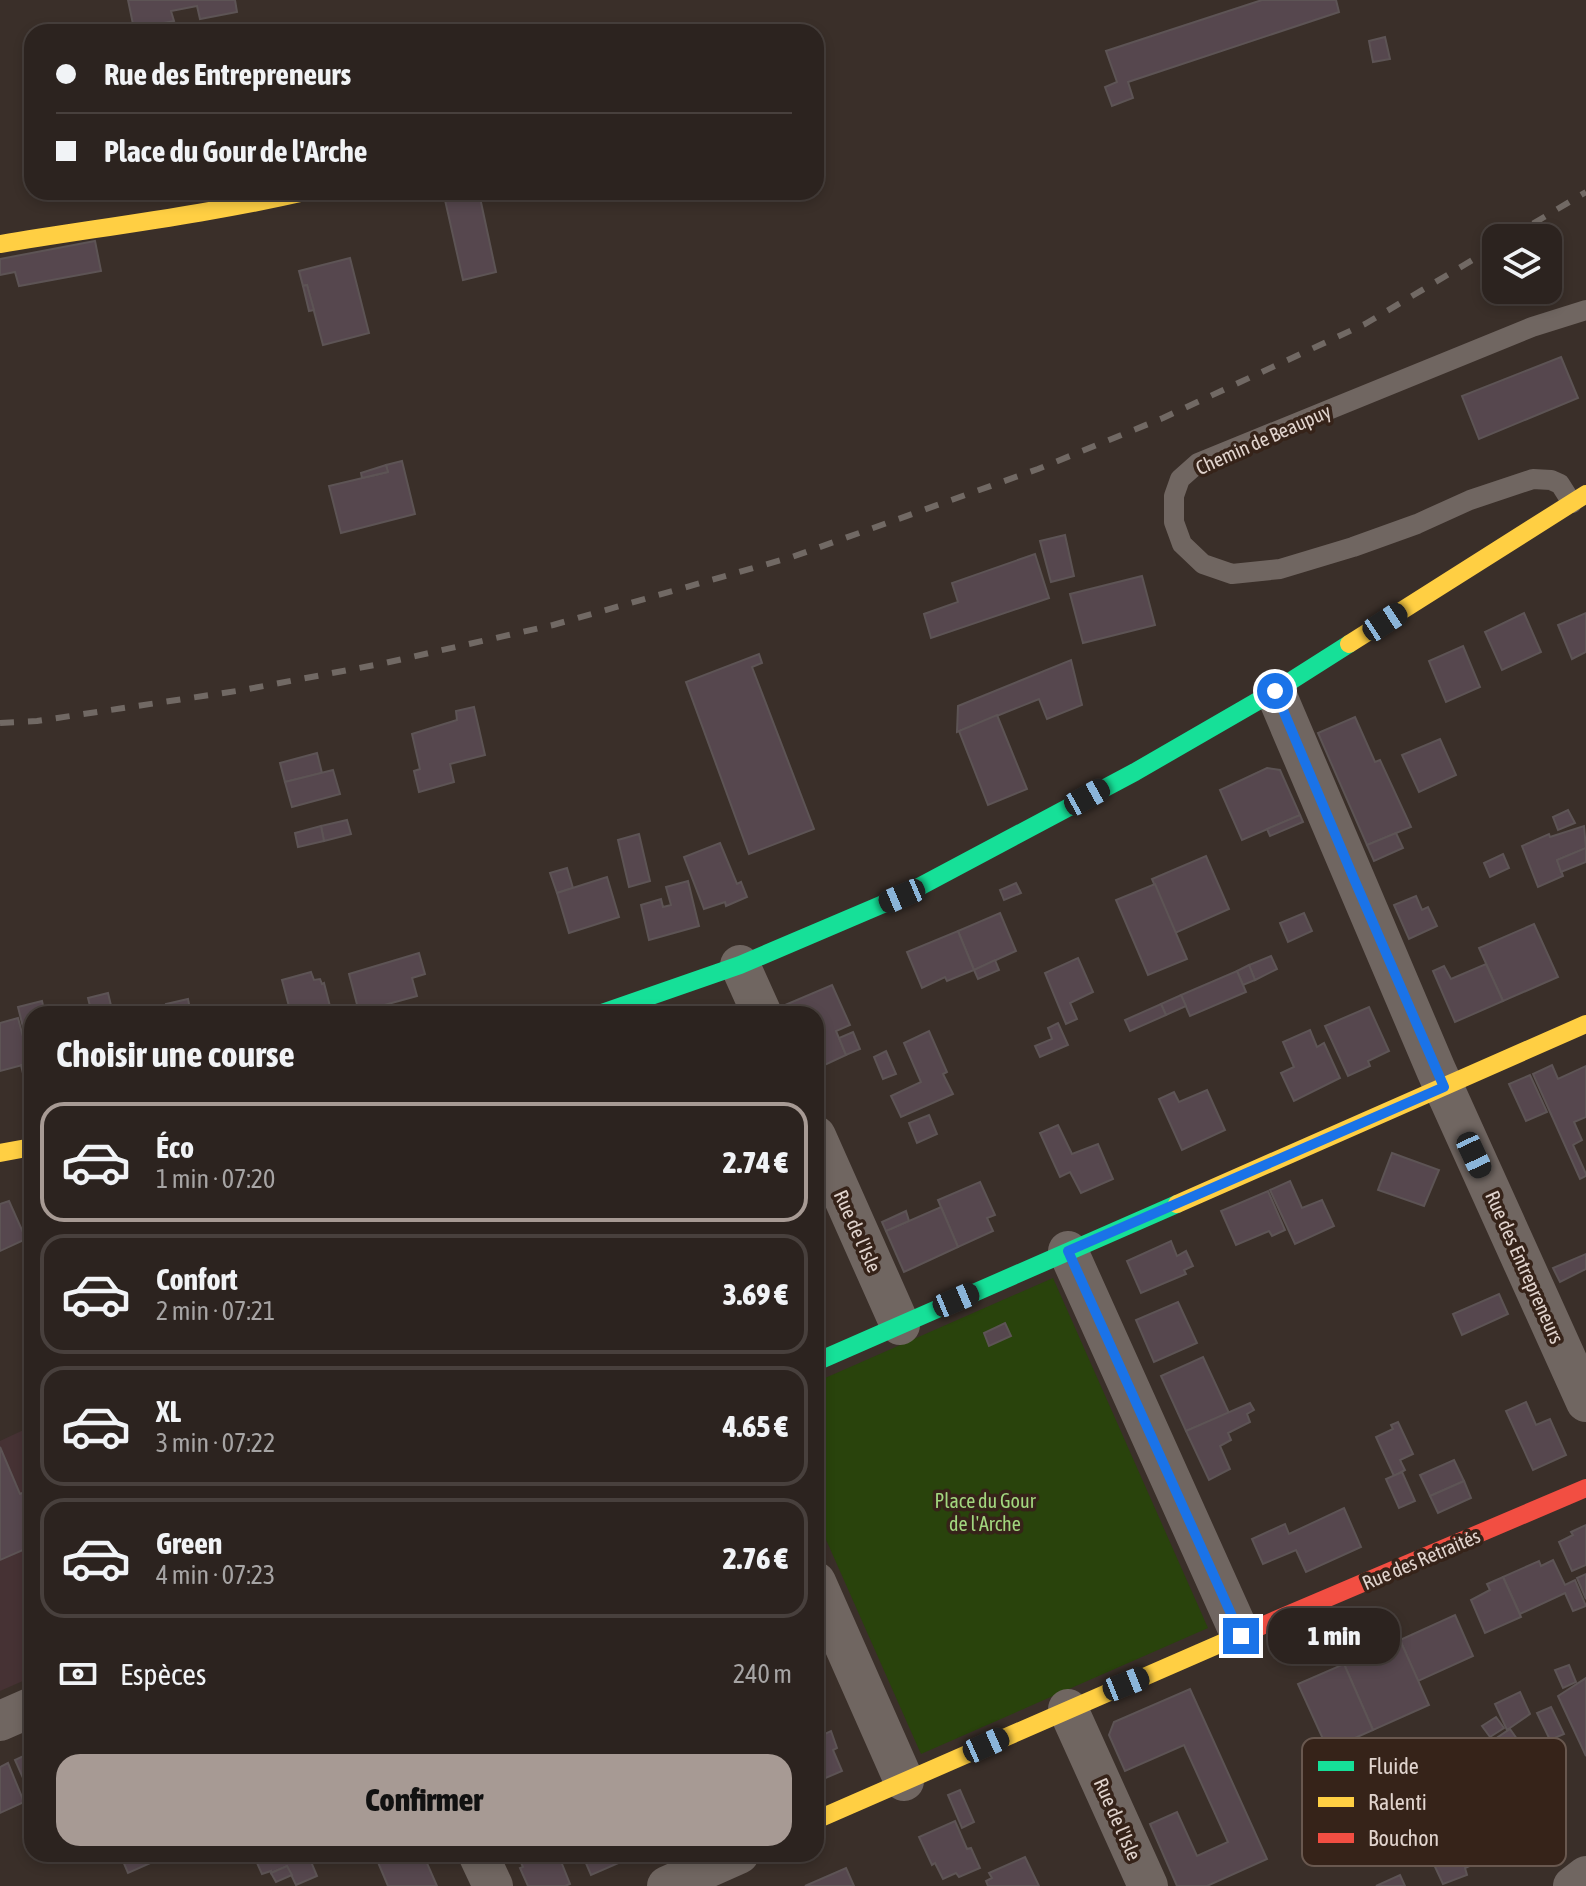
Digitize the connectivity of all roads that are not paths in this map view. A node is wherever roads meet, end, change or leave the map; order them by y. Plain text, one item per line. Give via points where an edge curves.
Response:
1 (269, 200) edge
2 (0, 244) edge
3 (1586, 310) edge
4 (1579, 499) edge
5 (1275, 691) junction
6 (740, 965) junction
7 (622, 1006) edge
8 (758, 1006) edge
9 (1586, 1024) edge
10 (1444, 1087) junction
11 (24, 1148) edge
12 (0, 1153) edge
13 (824, 1154) edge
14 (1068, 1251) junction
15 (900, 1325) junction
16 (824, 1358) edge
17 (1586, 1402) edge
18 (1586, 1488) edge
19 (824, 1600) edge
20 (1241, 1636) junction
21 (1068, 1709) junction
22 (24, 1710) edge
23 (0, 1721) edge
24 (904, 1781) junction
25 (824, 1816) edge
26 (482, 1862) edge
27 (721, 1862) edge
28 (1586, 1876) edge
29 (493, 1886) edge
30 (667, 1886) edge
31 (1148, 1886) edge
32 (1573, 1886) edge

1 - 2 street
3 - 4 lane, Chemin de Beaupuy via 1198,463 1180,479 1174,522 1182,544 1203,564 1232,574 1280,569 1353,547 1533,479 1551,480
4 - 5 street
5 - 6 street via 902,896
5 - 10 street, Rue des Entrepreneurs
6 - 7 street
6 - 8 street
9 - 10 street
10 - 14 street
10 - 17 street, Rue des Entrepreneurs
11 - 12 street
13 - 15 street, Rue de l'Isle
14 - 15 street
14 - 20 street
15 - 16 street
18 - 20 street, Rue des Retraités
19 - 24 street
20 - 21 street, Rue des Retraités
21 - 24 street, Rue des Retraités
21 - 31 street, Rue de l'Isle
22 - 23 street
24 - 25 street, Rue des Retraités
26 - 29 street
27 - 30 street
28 - 32 street

